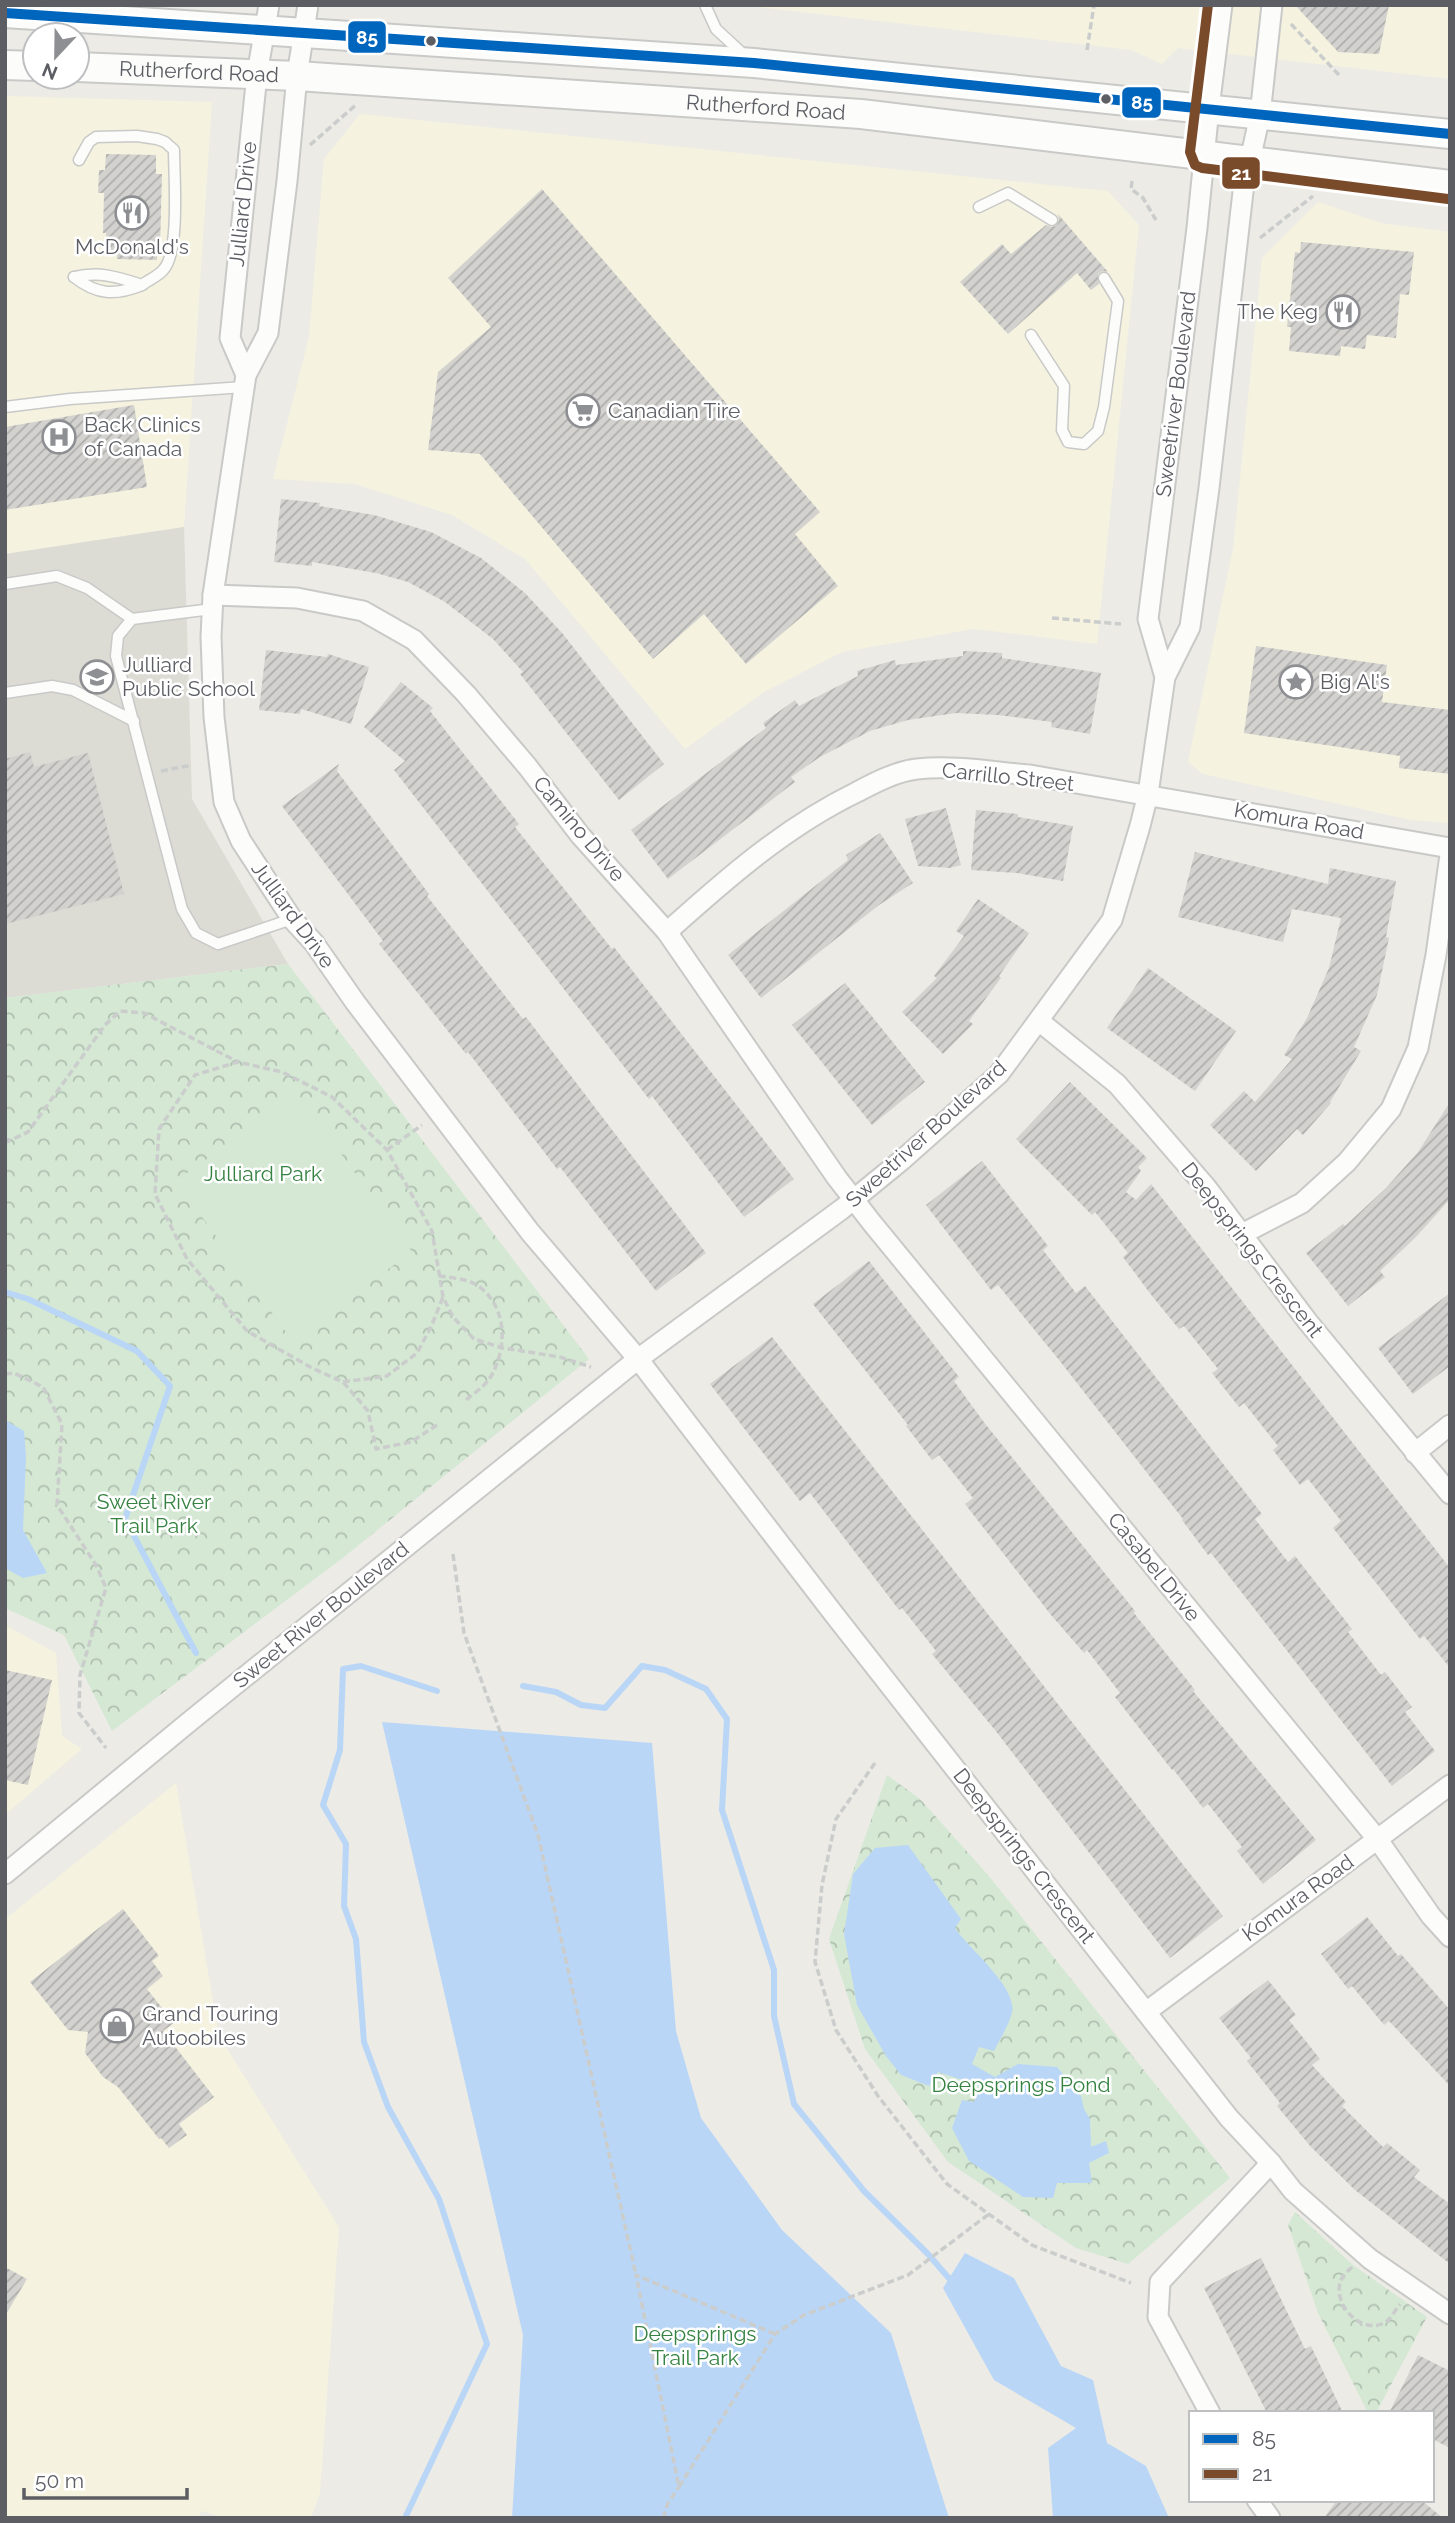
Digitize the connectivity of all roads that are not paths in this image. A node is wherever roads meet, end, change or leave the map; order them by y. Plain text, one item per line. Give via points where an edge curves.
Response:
1 (705, 5) edge
2 (1222, 5) edge
3 (1272, 5) edge
4 (5, 13) edge
5 (267, 17) edge
6 (306, 19) edge
7 (754, 63) junction
8 (91, 68) edge
9 (257, 74) junction
10 (297, 76) junction
11 (1209, 108) junction
12 (1260, 115) junction
13 (1450, 134) edge
14 (1204, 154) junction
15 (1250, 159) junction
16 (79, 160) dead end
17 (1450, 185) edge
18 (979, 207) dead end
19 (1052, 220) dead end
20 (1104, 278) dead end
21 (142, 285) junction
22 (1031, 335) dead end
23 (245, 381) junction
24 (5, 407) edge
25 (5, 584) edge
26 (213, 602) junction
27 (132, 619) junction
28 (1166, 677) junction
29 (5, 694) edge
30 (134, 721) junction
31 (1148, 794) junction
32 (1450, 848) edge
33 (1450, 855) edge
34 (292, 919) junction
35 (667, 932) junction
36 (1039, 1021) junction
37 (853, 1200) junction
38 (1242, 1234) junction
39 (638, 1359) junction
40 (1450, 1425) edge
41 (1415, 1452) junction
42 (1450, 1494) edge
43 (1450, 1785) edge
44 (1378, 1840) junction
45 (5, 1874) edge
46 (1450, 1937) edge
47 (1146, 2012) junction
48 (1271, 2163) junction
49 (1450, 2314) edge
50 (1209, 2411) edge
51 (1258, 2502) edge
52 (1270, 2518) edge

1 - 7 lane via 716,29
2 - 11 street, Sweetriver Boulevard
3 - 12 street, Sweetriver Boulevard
4 - 5 main road, Rutherford Road
5 - 6 main road, Rutherford Road
5 - 9 street, Julliard Drive
6 - 7 main road, Rutherford Road
6 - 10 street, Julliard Drive
7 - 11 main road, Rutherford Road
8 - 9 main road, Rutherford Road
9 - 10 main road, Rutherford Road
9 - 23 street, Julliard Drive via 230,338
10 - 14 main road, Rutherford Road via 861,114
10 - 23 street, Julliard Drive via 268,333
11 - 12 main road, Rutherford Road
11 - 14 street, Sweetriver Boulevard
12 - 13 main road, Rutherford Road
12 - 15 street, Sweetriver Boulevard
14 - 15 main road, Rutherford Road
14 - 28 street, Sweetriver Boulevard via 1147,619
15 - 17 main road, Rutherford Road
15 - 28 street, Sweetriver Boulevard via 1190,627
16 - 21 lane via 96,137 157,139 174,150 170,258 164,270
18 - 19 lane via 1009,193
20 - 22 lane via 1118,301 1104,407 1098,431 1084,444 1068,442 1062,430 1064,386
21 - 21 lane via 92,273 74,277 89,289 121,293
23 - 24 lane
23 - 26 street, Julliard Drive
25 - 27 lane via 57,576 86,588
26 - 27 lane
26 - 34 street, Julliard Drive via 214,717 224,802 241,841
26 - 35 street, Camino Drive via 297,598 363,611 414,640 466,694 580,835
27 - 30 lane via 118,636 116,656
28 - 31 street, Sweetriver Boulevard
29 - 30 lane via 52,686 73,690
30 - 34 lane via 182,909 195,933 218,944
31 - 32 street, Komura Road
31 - 35 street, Carrillo Street via 1030,775 915,769 820,810 760,852
31 - 36 street, Sweetriver Boulevard via 1112,920
33 - 38 street via 1418,1048 1391,1109 1347,1162 1302,1203
34 - 39 street, Julliard Drive via 530,1232
35 - 37 street, Camino Drive
36 - 37 street, Sweetriver Boulevard via 999,1074
36 - 38 street, Deepsprings Crescent via 1117,1084
37 - 39 street, Sweetriver Boulevard
37 - 44 street, Casabel Drive
38 - 41 street, Deepsprings Crescent
39 - 45 street, Sweet River Boulevard
39 - 47 street, Deepsprings Crescent
40 - 41 street
41 - 42 street, Deepsprings Crescent
43 - 44 street, Komura Road
44 - 46 street, Casabel Drive
44 - 47 street, Komura Road
47 - 48 street, Deepsprings Crescent via 1229,2118
48 - 49 street, Deepsprings Crescent via 1293,2191 1364,2254
48 - 50 street via 1160,2282 1158,2317
51 - 52 street

